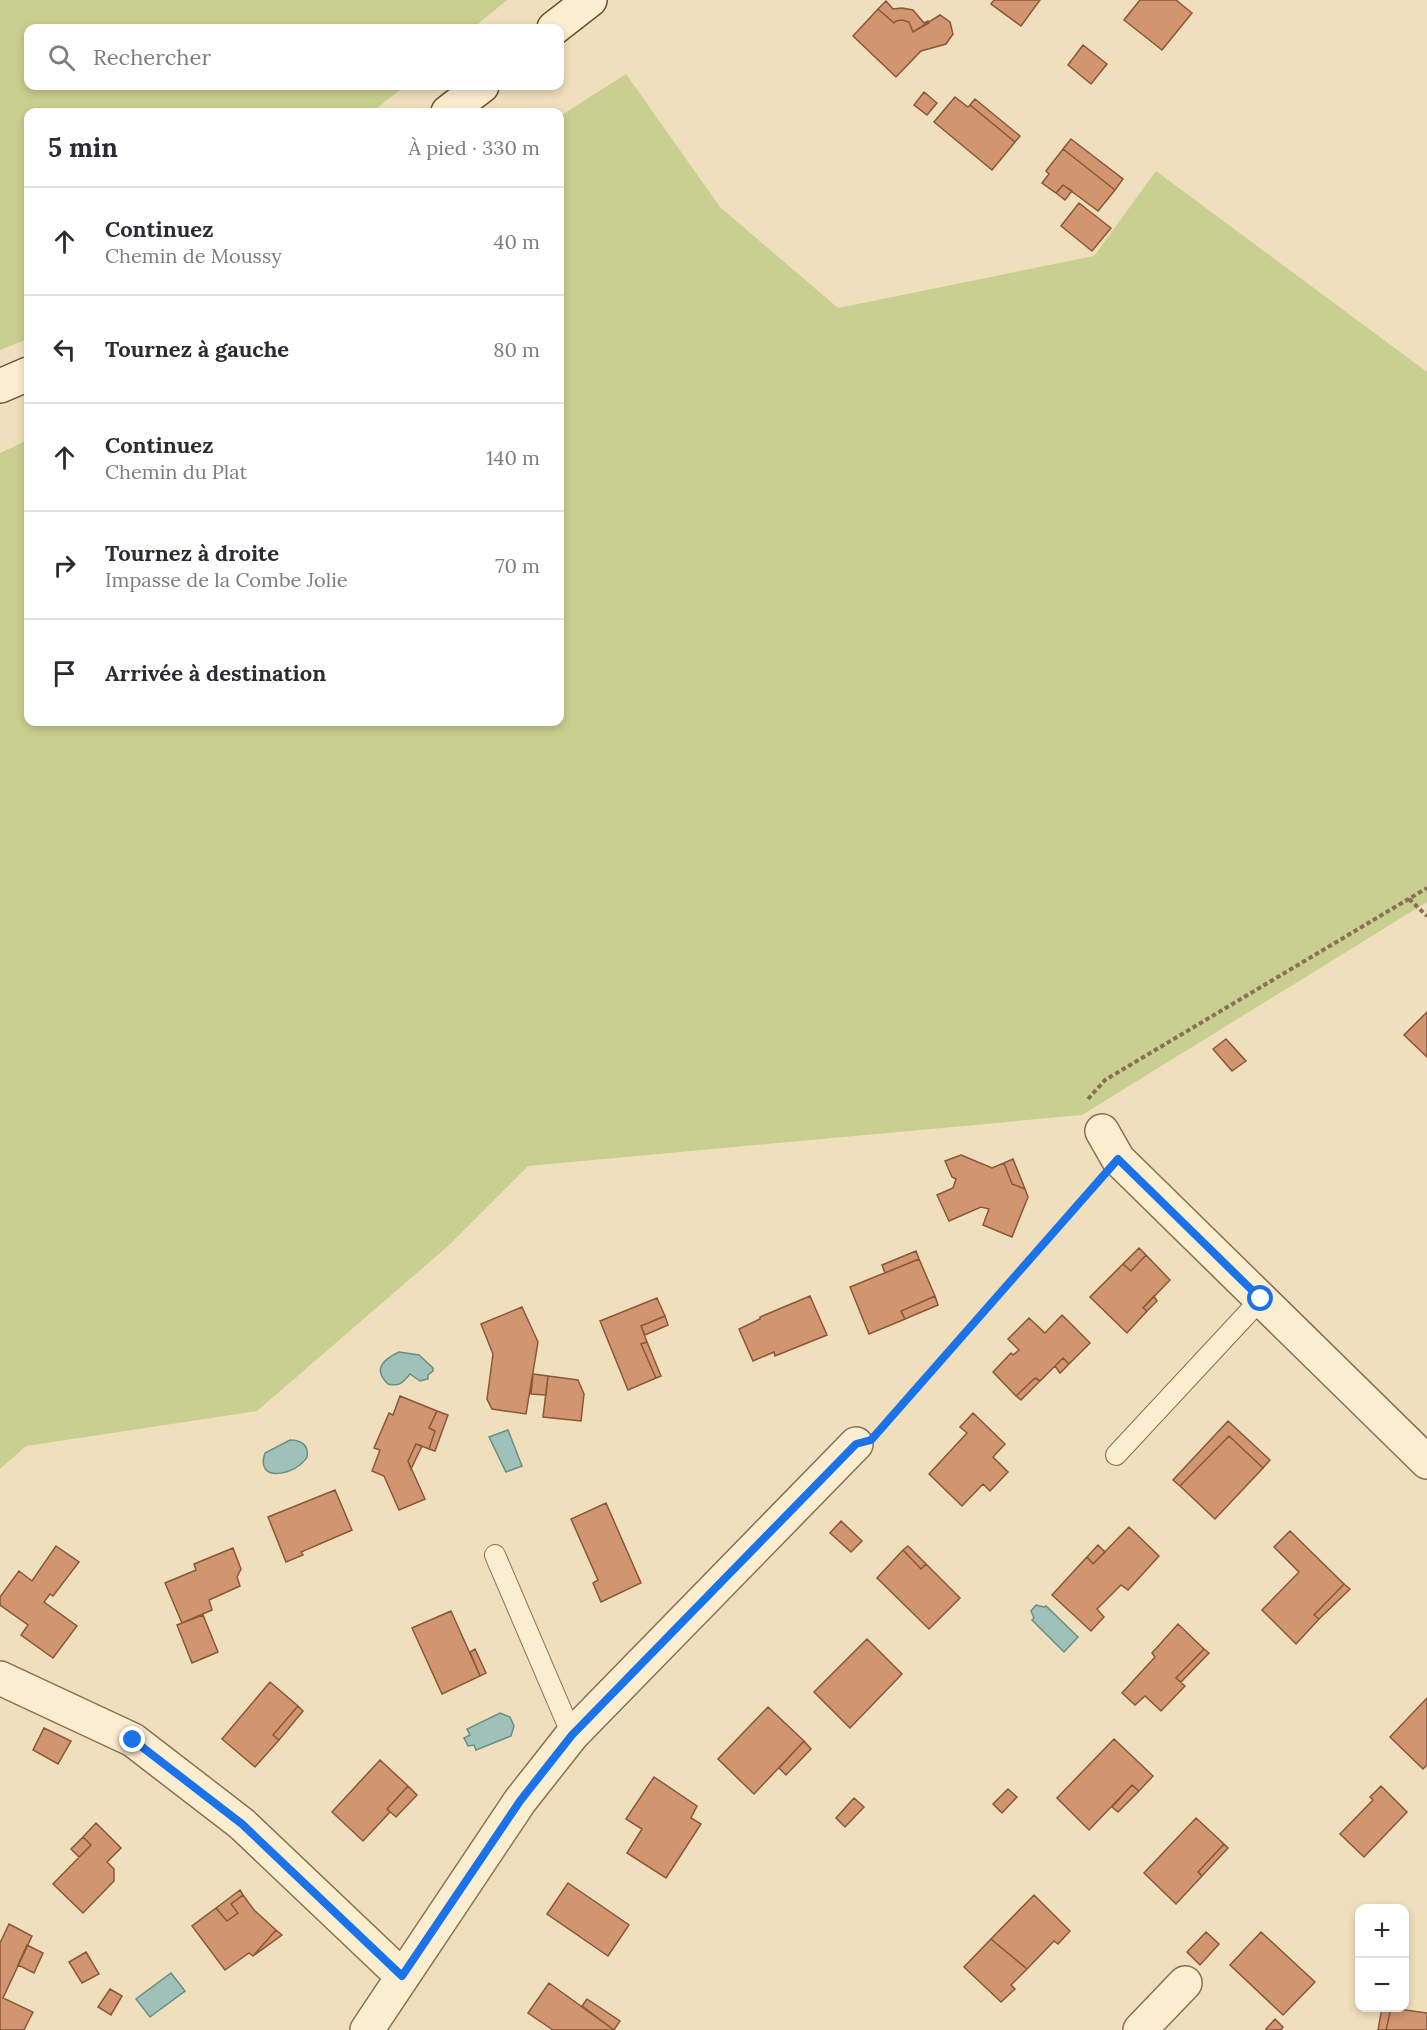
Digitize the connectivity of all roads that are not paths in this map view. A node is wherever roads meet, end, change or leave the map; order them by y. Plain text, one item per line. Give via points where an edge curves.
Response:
1 (590, 0) edge
2 (559, 24) edge
3 (477, 90) edge
4 (453, 108) edge
5 (24, 376) edge
6 (0, 386) edge
7 (1102, 1131) road end
8 (1261, 1299) junction
9 (856, 1444) road end
10 (1116, 1455) dead end
11 (1427, 1462) edge
12 (495, 1555) dead end
13 (0, 1678) edge
14 (572, 1735) junction
15 (402, 1976) junction
16 (1185, 1983) dead end
17 (367, 2030) edge
18 (1140, 2030) edge

1 - 2 street
3 - 4 street
5 - 6 street
7 - 8 street via 1118,1159
8 - 10 lane
8 - 11 street
9 - 14 street
12 - 14 lane
13 - 15 street via 133,1740 242,1824
14 - 15 street via 520,1801
15 - 17 street
16 - 18 street

